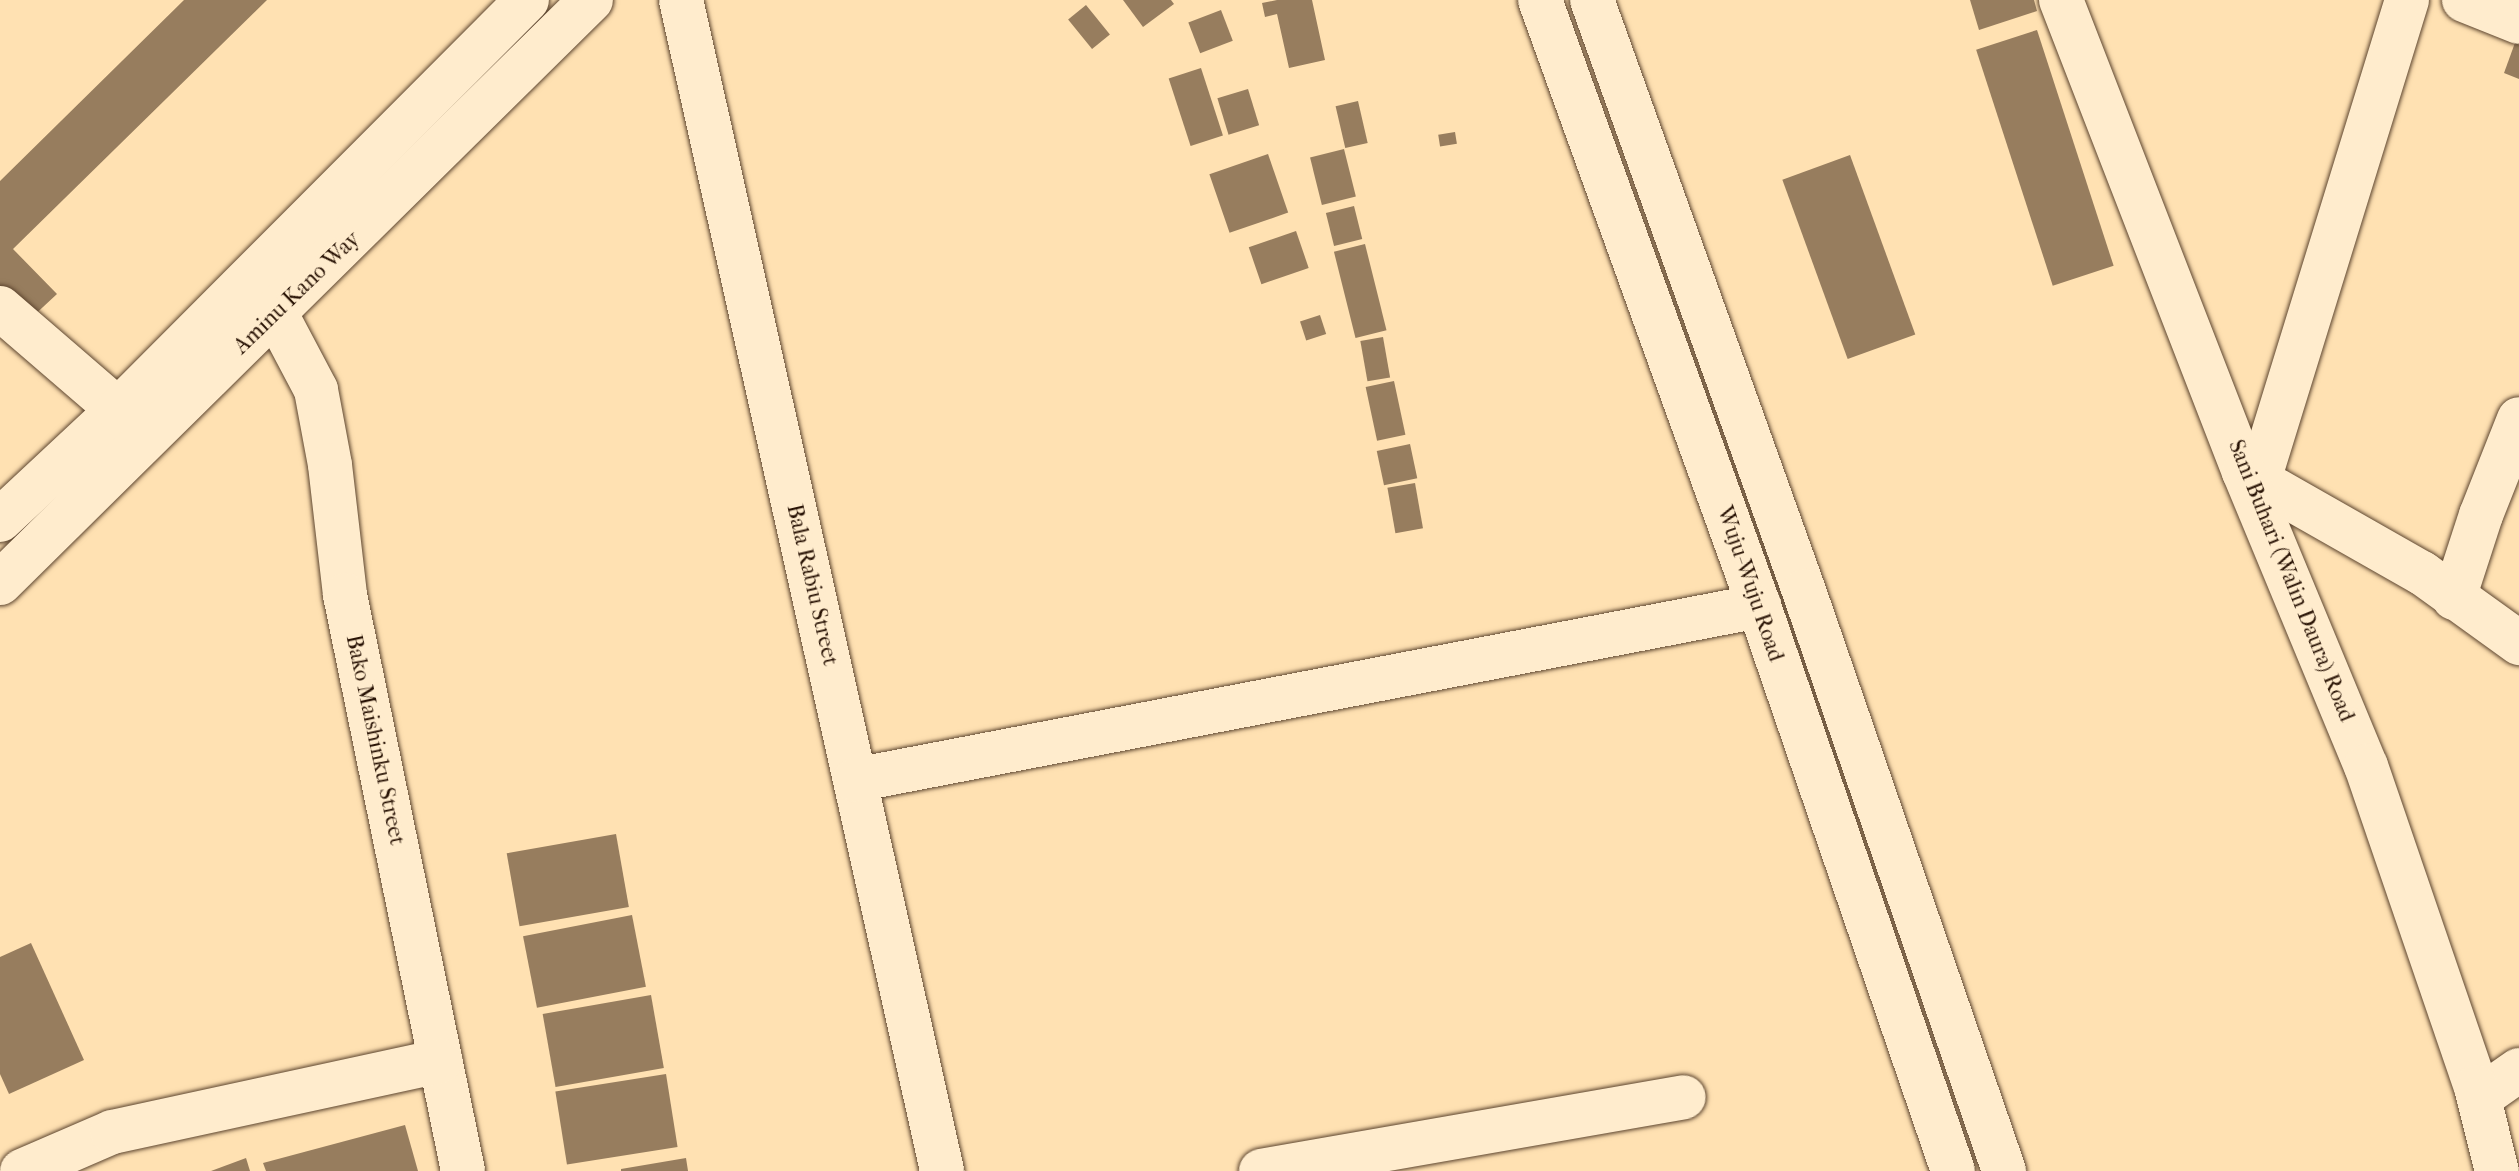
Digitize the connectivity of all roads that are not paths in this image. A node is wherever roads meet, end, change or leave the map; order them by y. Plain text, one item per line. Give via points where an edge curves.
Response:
1 (527, 0) edge
2 (591, 0) edge
3 (681, 0) edge
4 (1540, 0) edge
5 (1592, 0) edge
6 (2061, 0) edge
7 (2407, 0) edge
8 (2464, 0) edge
9 (2519, 22) edge
10 (0, 308) edge
11 (276, 314) junction
12 (118, 410) junction
13 (2519, 419) edge
14 (2252, 476) junction
15 (37, 485) junction
16 (66, 517) junction
17 (0, 520) edge
18 (0, 583) edge
19 (2454, 598) junction
20 (1759, 606) junction
21 (2519, 643) edge
22 (855, 780) junction
23 (440, 1061) junction
24 (2519, 1070) edge
25 (1684, 1097) dead end
26 (2479, 1098) junction
27 (22, 1171) edge
28 (463, 1171) edge
29 (942, 1171) edge
30 (1261, 1171) edge
31 (1953, 1171) edge
32 (2004, 1171) edge
33 (2497, 1171) edge

1 - 12 street, Aminu Kano Way
2 - 11 street, Aminu Kano Way
3 - 22 street, Bala Rabiu Street
4 - 20 street, Wuju-Wuju Road
5 - 32 street
6 - 14 street, Sani Buhari (Walin Daura) Road
7 - 14 street
8 - 9 street
10 - 12 street
11 - 16 street, Aminu Kano Way
11 - 23 street, Bako Maishinku Street via 316,390 345,595
12 - 15 street, Aminu Kano Way
13 - 19 street
14 - 19 street via 2422,573
14 - 26 street, Sani Buhari (Walin Daura) Road via 2366,766
15 - 16 street
15 - 17 street, Aminu Kano Way
16 - 18 street, Aminu Kano Way
19 - 21 street
20 - 22 street
20 - 31 street, Wuju-Wuju Road
22 - 29 street, Bala Rabiu Street
23 - 27 street via 112,1132
23 - 28 street, Bako Maishinku Street
24 - 26 street
25 - 30 street
26 - 33 street, Sani Buhari (Walin Daura) Road

